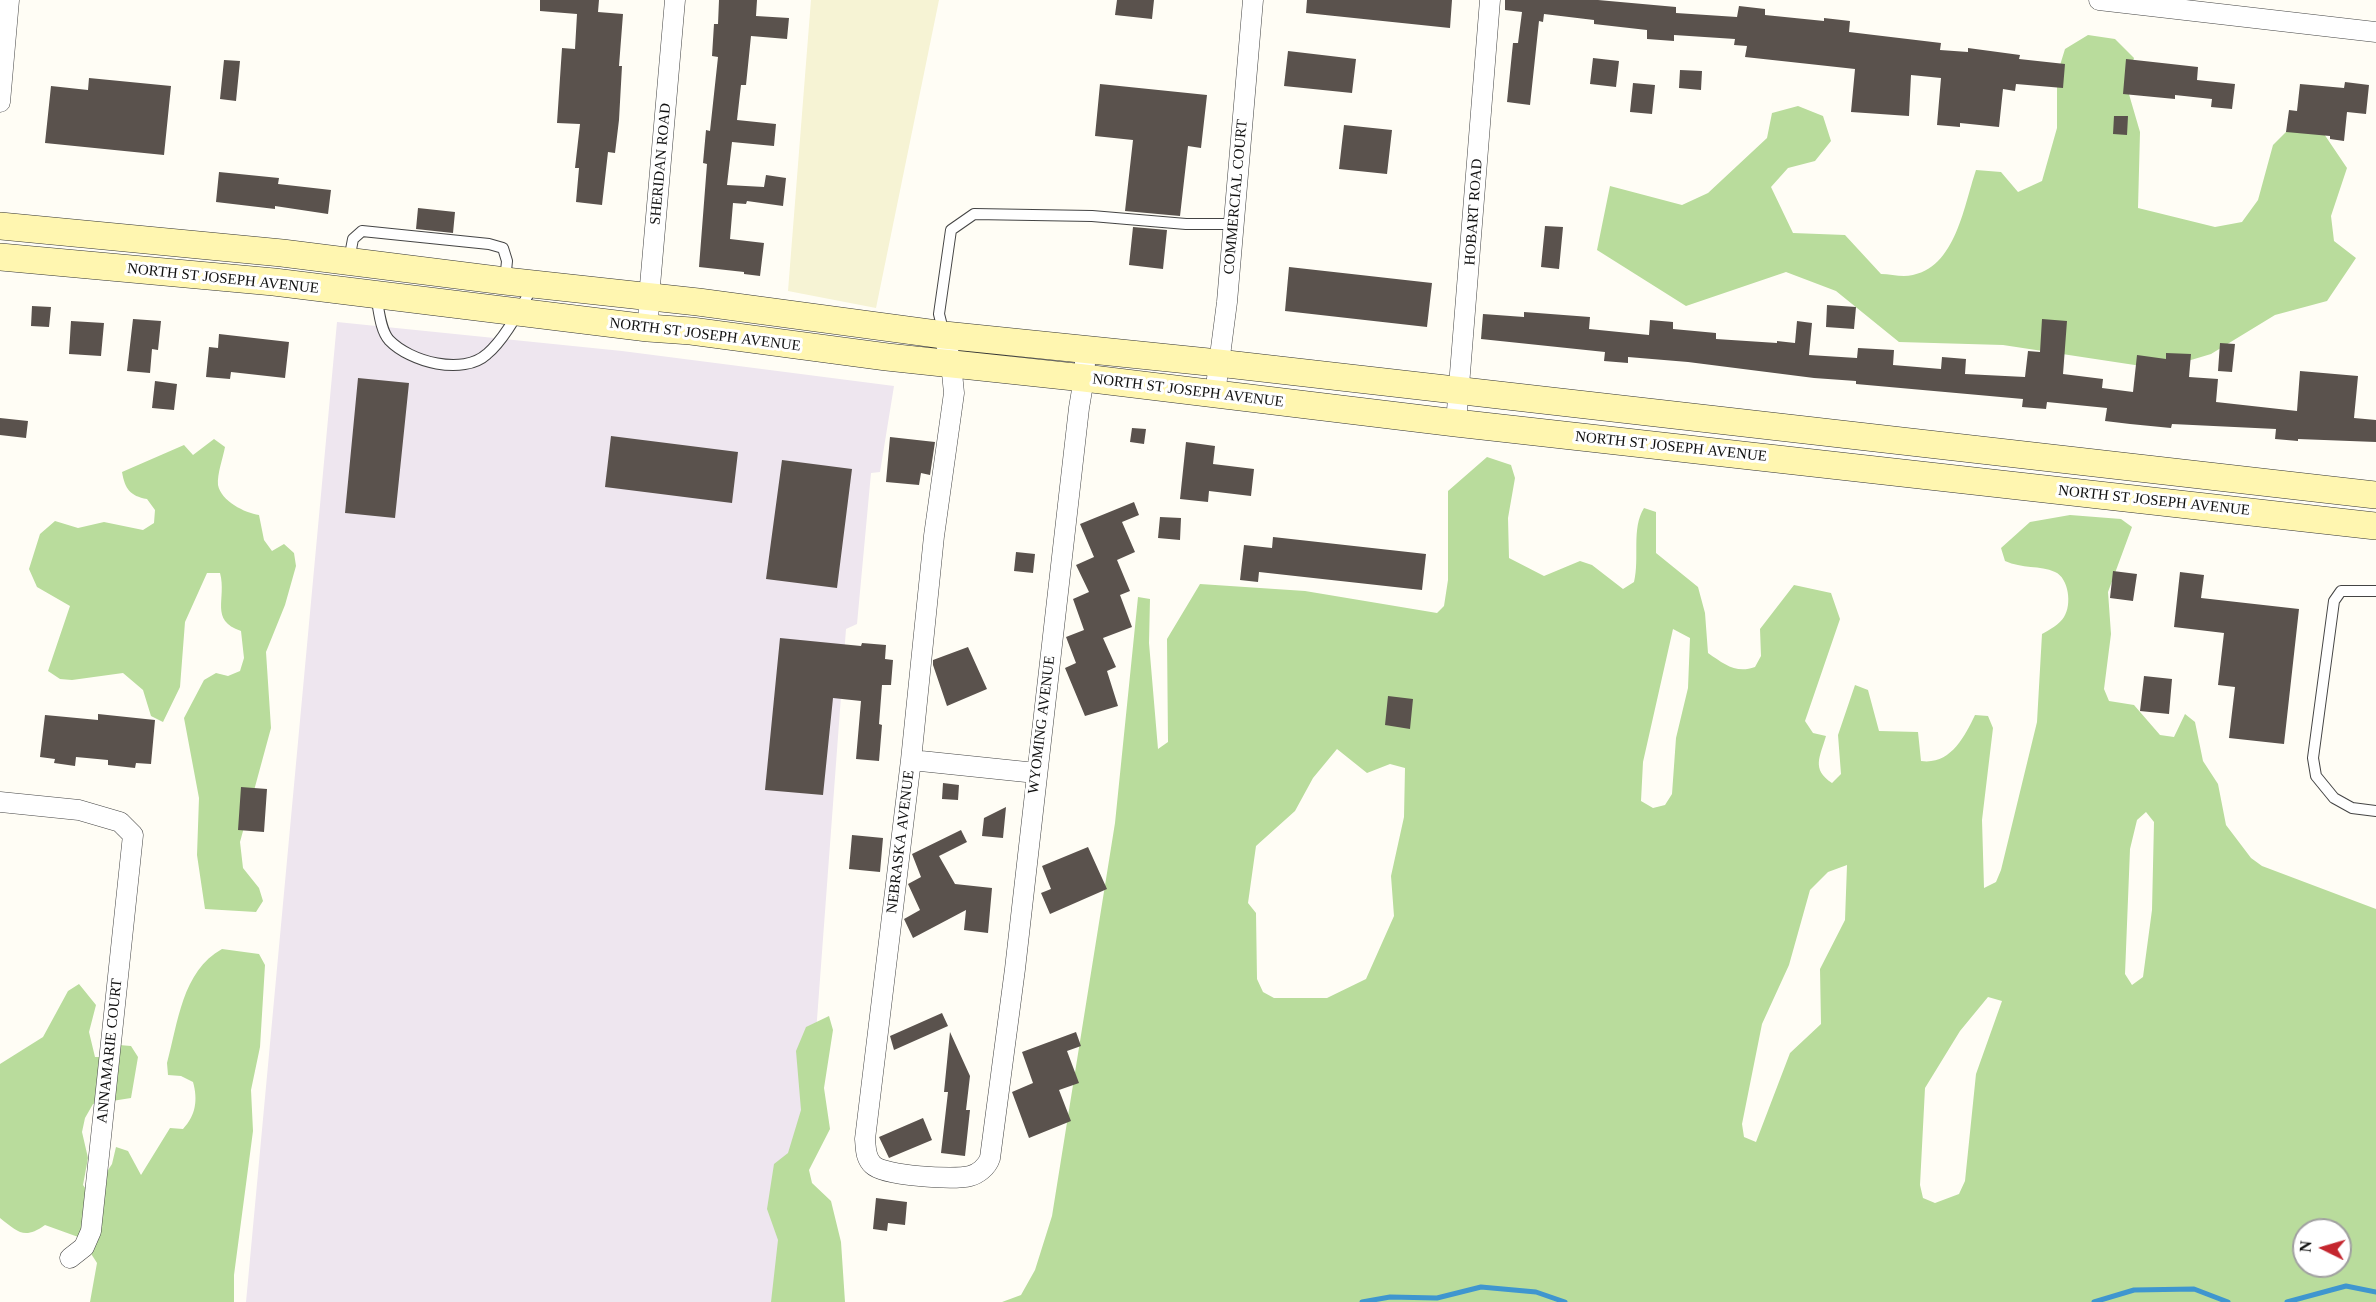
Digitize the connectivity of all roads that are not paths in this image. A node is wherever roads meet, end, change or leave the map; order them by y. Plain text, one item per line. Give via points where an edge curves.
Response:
1 (9, 0) edge
2 (675, 0) edge
3 (1253, 0) edge
4 (1490, 0) edge
5 (2099, 0) edge
6 (2376, 32) edge
7 (0, 102) edge
8 (1234, 224) junction
9 (0, 226) edge
10 (0, 257) edge
11 (533, 285) junction
12 (376, 296) junction
13 (649, 297) junction
14 (519, 313) junction
15 (648, 328) junction
16 (944, 335) junction
17 (1086, 348) junction
18 (951, 363) junction
19 (1218, 363) junction
20 (1084, 378) junction
21 (1460, 390) junction
22 (1215, 394) junction
23 (1456, 423) junction
24 (2376, 495) edge
25 (2376, 526) edge
26 (2376, 591) edge
27 (910, 760) junction
28 (1036, 773) junction
29 (0, 802) edge
30 (2376, 811) edge
31 (998, 1102) joint
32 (70, 1258) dead end

1 - 7 street
2 - 13 street, SHERIDAN ROAD
3 - 8 street, COMMERCIAL COURT
4 - 21 street, HOBART ROAD
5 - 6 street
8 - 16 lane via 974,214 951,230 939,314
8 - 19 street, COMMERCIAL COURT
9 - 11 main road, NORTH ST JOSEPH AVENUE via 282,253
10 - 12 main road, NORTH ST JOSEPH AVENUE via 274,282
11 - 13 main road, NORTH ST JOSEPH AVENUE
11 - 14 lane
12 - 14 main road, NORTH ST JOSEPH AVENUE
12 - 14 lane via 387,339 403,351 429,361 457,365 474,362 487,354
13 - 15 street, SHERIDAN ROAD
13 - 16 main road, NORTH ST JOSEPH AVENUE
14 - 15 main road, NORTH ST JOSEPH AVENUE
15 - 18 main road, NORTH ST JOSEPH AVENUE
16 - 17 main road, NORTH ST JOSEPH AVENUE
16 - 18 street, NEBRASKA AVENUE
17 - 19 main road, NORTH ST JOSEPH AVENUE
17 - 20 street, WYOMING AVENUE
18 - 20 main road, NORTH ST JOSEPH AVENUE
18 - 27 street, NEBRASKA AVENUE via 954,393
19 - 21 main road, NORTH ST JOSEPH AVENUE
19 - 22 street, COMMERCIAL COURT
20 - 22 main road, NORTH ST JOSEPH AVENUE
20 - 28 street, WYOMING AVENUE
21 - 23 street, HOBART ROAD
21 - 24 main road, NORTH ST JOSEPH AVENUE
22 - 23 main road, NORTH ST JOSEPH AVENUE
23 - 25 main road, NORTH ST JOSEPH AVENUE
26 - 30 lane via 2341,591 2334,601 2313,758 2316,776 2334,798 2352,808
27 - 28 street
27 - 31 street, NEBRASKA AVENUE via 865,1139 868,1159 876,1168 891,1172 970,1176 988,1164
28 - 31 street, WYOMING AVENUE
29 - 32 street, ANNAMARIE COURT via 79,810 120,822 133,835 91,1231 84,1247

